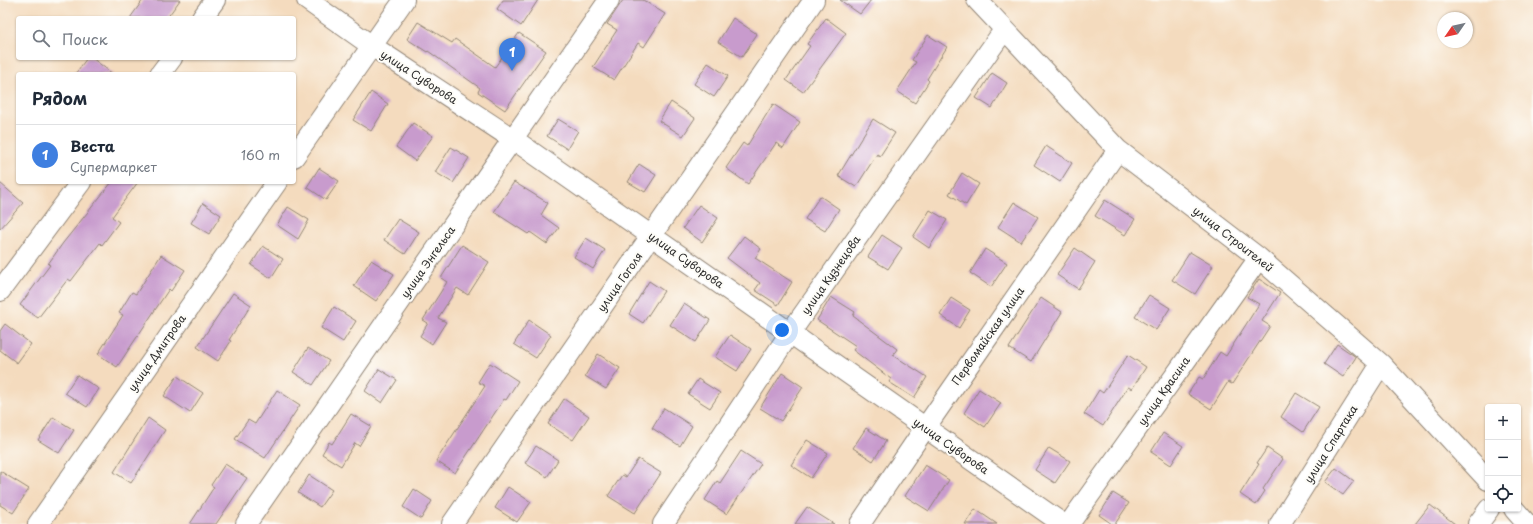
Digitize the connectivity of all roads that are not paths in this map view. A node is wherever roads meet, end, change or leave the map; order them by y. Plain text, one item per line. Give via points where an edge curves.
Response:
1 (215, 0) edge
2 (307, 0) edge
3 (404, 0) edge
4 (609, 0) edge
5 (814, 0) edge
6 (977, 0) edge
7 (203, 16) edge
8 (1004, 30) junction
9 (372, 46) junction
10 (170, 60) edge
11 (162, 72) edge
12 (513, 139) junction
13 (1118, 150) junction
14 (296, 154) edge
15 (79, 184) edge
16 (276, 184) edge
17 (652, 236) junction
18 (1259, 258) junction
19 (0, 291) edge
20 (790, 333) junction
21 (1381, 364) junction
22 (925, 428) junction
23 (1485, 477) edge
24 (1487, 512) edge
25 (1517, 512) edge
26 (38, 524) edge
27 (246, 524) edge
28 (452, 524) edge
29 (663, 524) edge
30 (860, 524) edge
31 (1063, 524) edge
32 (1069, 524) edge
33 (1280, 524) edge
34 (1478, 524) edge
35 (1527, 524) edge

1 - 7 street
2 - 9 street, улица Суворова
3 - 9 street
4 - 12 street, улица Энгельса
5 - 17 street, улица Гоголя
6 - 8 street, улица Строителей
8 - 13 street, улица Строителей
8 - 20 street, улица Кузнецова
9 - 12 street, улица Суворова
9 - 14 street
10 - 11 street
12 - 17 street, улица Суворова
12 - 27 street, улица Энгельса
13 - 18 street, улица Строителей
13 - 22 street, Первомайская улица
15 - 19 street
16 - 26 street, улица Дмитрова
17 - 20 street, улица Суворова
17 - 28 street, улица Гоголя
18 - 21 street, улица Строителей
18 - 32 street, улица Красина
20 - 22 street, улица Суворова
20 - 29 street, улица Кузнецова
21 - 23 street, улица Строителей
21 - 33 street, улица Спартака
22 - 30 street, Первомайская улица
22 - 31 street, улица Суворова
24 - 34 street
25 - 35 street

